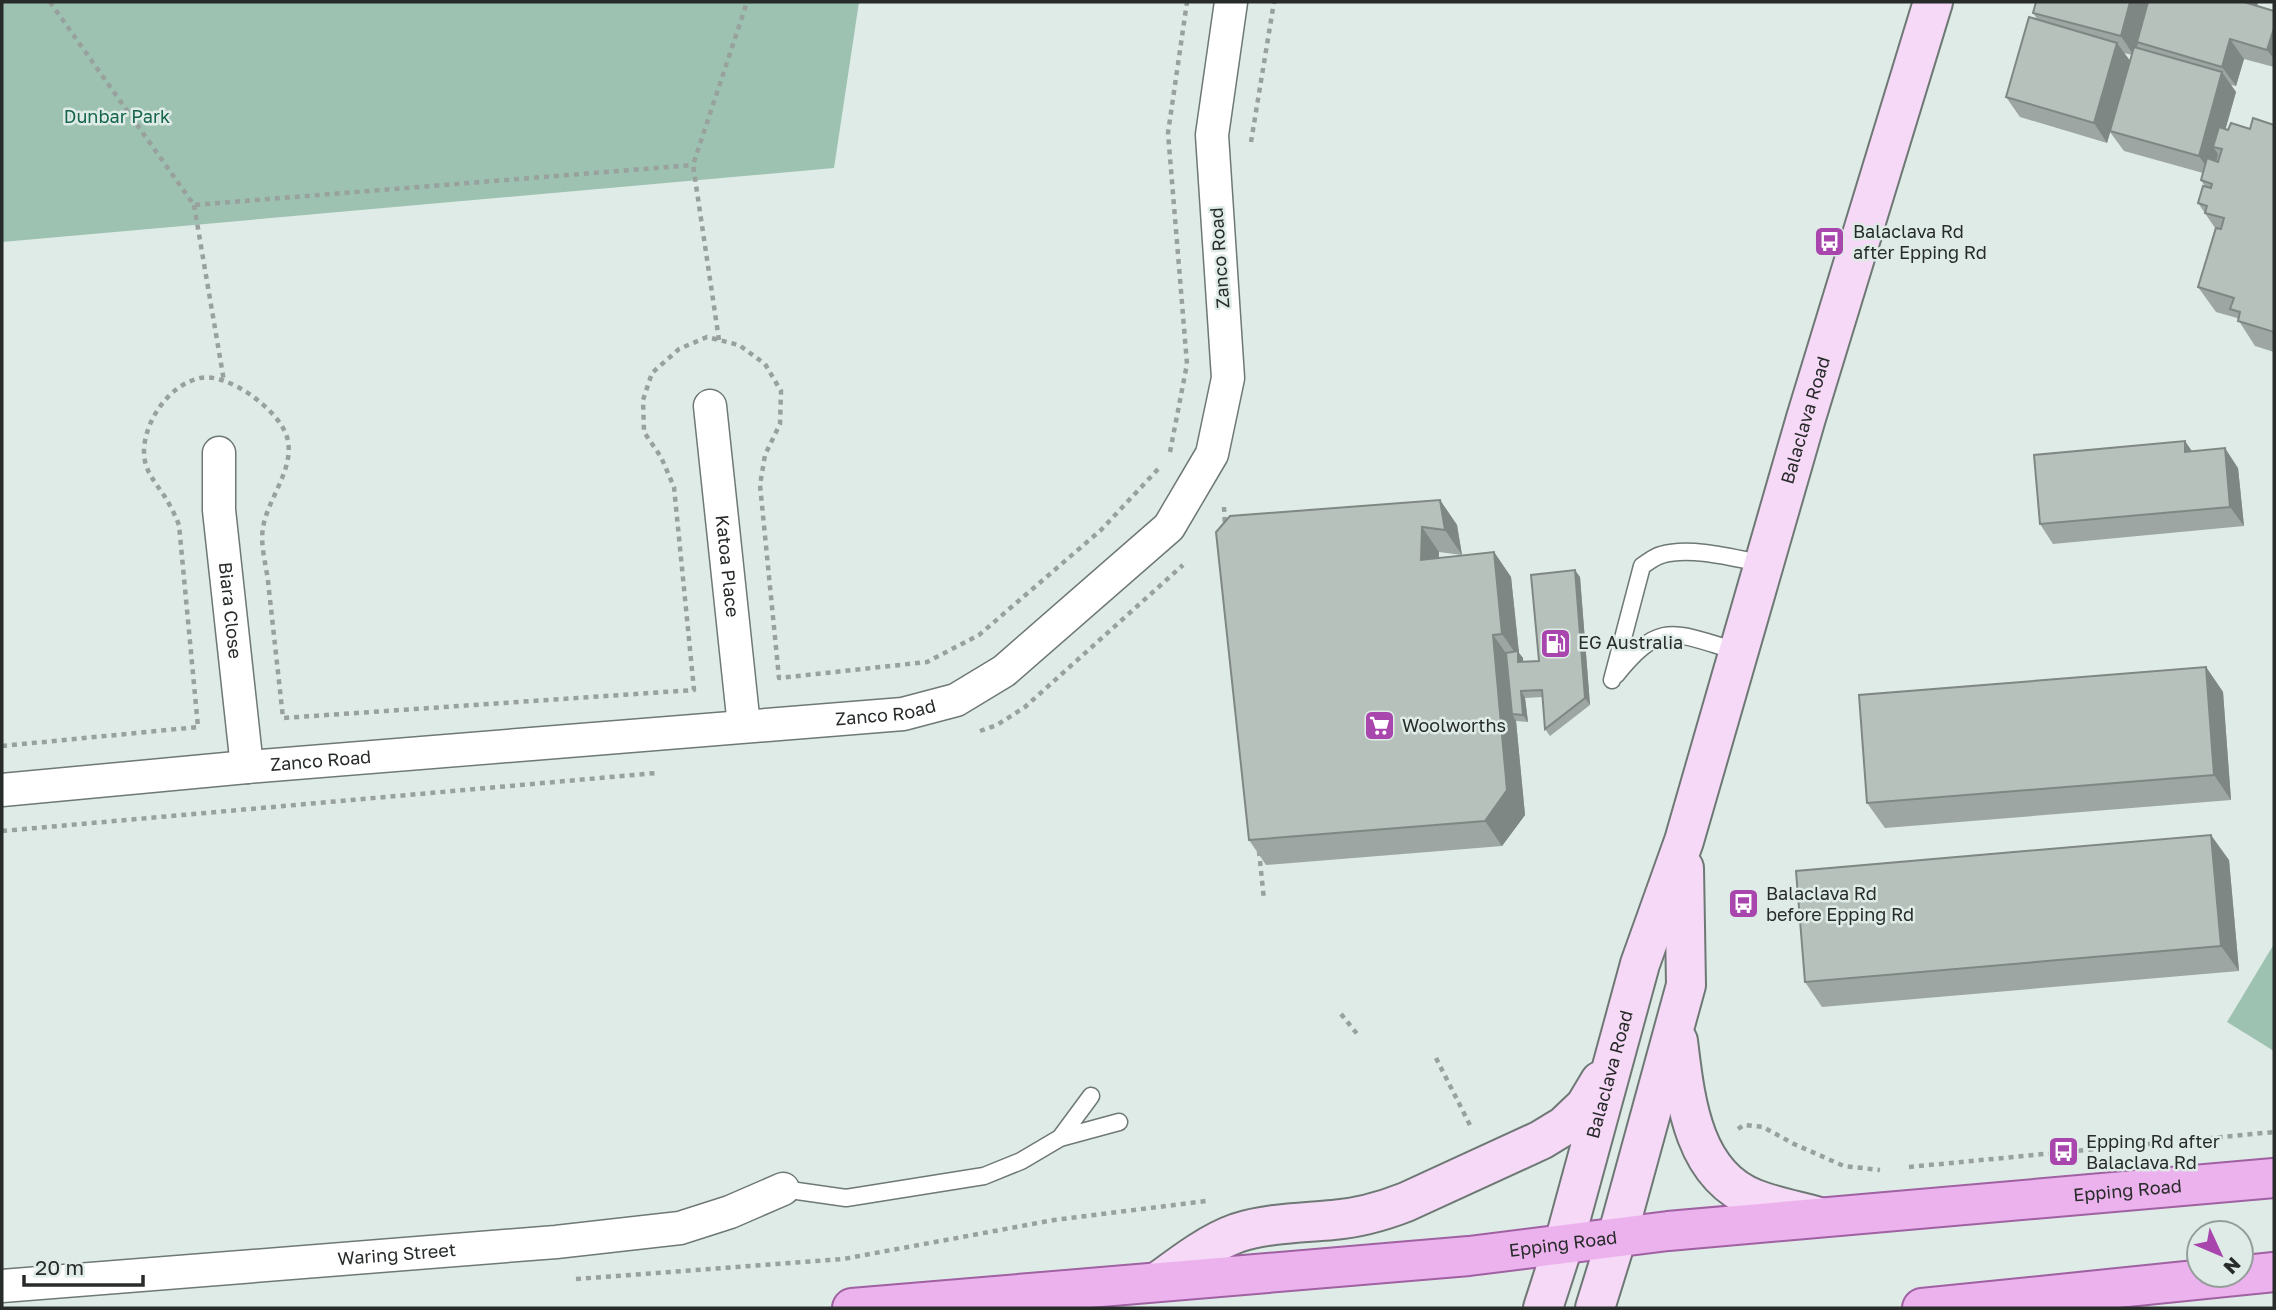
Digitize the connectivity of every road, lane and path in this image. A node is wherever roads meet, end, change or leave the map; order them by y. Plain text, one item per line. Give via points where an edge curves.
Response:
1 (50, 2) edge
2 (747, 2) edge
3 (1187, 2) edge
4 (1231, 2) edge
5 (1274, 2) edge
6 (1933, 2) edge
7 (1251, 147) dead end
8 (693, 165) junction
9 (194, 205) junction
10 (719, 340) junction
11 (225, 381) junction
12 (710, 407) dead end
13 (219, 453) dead end
14 (1224, 501) dead end
15 (1226, 538) edge
16 (1188, 557) dead end
17 (1764, 564) junction
18 (1737, 651) junction
19 (744, 726) junction
20 (975, 732) dead end
21 (2, 746) edge
22 (247, 767) junction
23 (664, 773) dead end
24 (2, 790) edge
25 (2, 831) edge
26 (1684, 841) junction
27 (1258, 846) edge
28 (1264, 900) dead end
29 (1341, 1014) dead end
30 (1675, 1025) junction
31 (1358, 1035) dead end
32 (1436, 1058) dead end
33 (1613, 1061) junction
34 (1091, 1096) dead end
35 (1119, 1122) dead end
36 (1736, 1130) dead end
37 (2274, 1132) edge
38 (1475, 1135) dead end
39 (1060, 1138) junction
40 (1906, 1167) dead end
41 (1892, 1169) dead end
42 (2274, 1178) edge
43 (783, 1189) joint
44 (1208, 1201) dead end
45 (1821, 1218) junction
46 (1617, 1237) junction
47 (1564, 1243) junction
48 (843, 1259) dead end
49 (2274, 1272) edge
50 (1158, 1281) junction
51 (2, 1286) edge
52 (852, 1308) edge
53 (1543, 1308) edge
54 (1595, 1308) edge
55 (1922, 1308) edge

1 - 9 path
2 - 8 path
3 - 10 path via 1168,133 1187,365 1169,458 1101,530 979,635 927,662 779,678 760,485 765,455 779,424 781,391 765,364 739,345
4 - 19 street, Zanco Road via 1212,135 1228,378 1212,454 1169,527 1004,671 956,700 903,714
5 - 7 path
6 - 17 main road, Balaclava Road
8 - 9 path
8 - 10 path
9 - 11 path
10 - 11 path via 707,337 679,349 652,373 643,400 643,432 662,457 674,487 694,690 283,718 262,529 287,466 287,437 269,410
11 - 21 path via 201,377 180,386 160,406 147,431 144,455 150,478 179,525 198,727
12 - 19 street, Katoa Place
13 - 22 street, Biara Close via 219,510
14 - 15 path
16 - 20 path via 1182,568 1025,707 997,725
17 - 18 main road, Balaclava Road
17 - 18 lane via 1681,552 1659,555 1642,566 1612,680 1653,638 1680,634
18 - 26 main road, Balaclava Road
19 - 22 street, Zanco Road
22 - 24 street, Zanco Road
23 - 25 path
26 - 30 main road, Balaclava Road via 1686,985
26 - 33 main road, Balaclava Road via 1640,964
27 - 28 path
29 - 31 path
30 - 45 main road via 1690,1117 1721,1176 1753,1198
30 - 46 main road, Balaclava Road
32 - 38 path
33 - 47 main road, Balaclava Road
33 - 50 main road via 1585,1106 1541,1140 1383,1210 1236,1234
34 - 39 lane
35 - 39 lane
36 - 41 path via 1744,1125 1763,1127 1844,1166
37 - 40 path
39 - 43 lane via 984,1176 846,1198
42 - 45 main road, Epping Road
43 - 51 street, Waring Street via 680,1228
44 - 48 path via 1054,1220
45 - 46 main road, Epping Road
46 - 47 main road, Epping Road
46 - 54 main road, Balaclava Road
47 - 50 main road, Epping Road
47 - 53 main road, Balaclava Road
49 - 55 main road
50 - 52 main road, Epping Road

